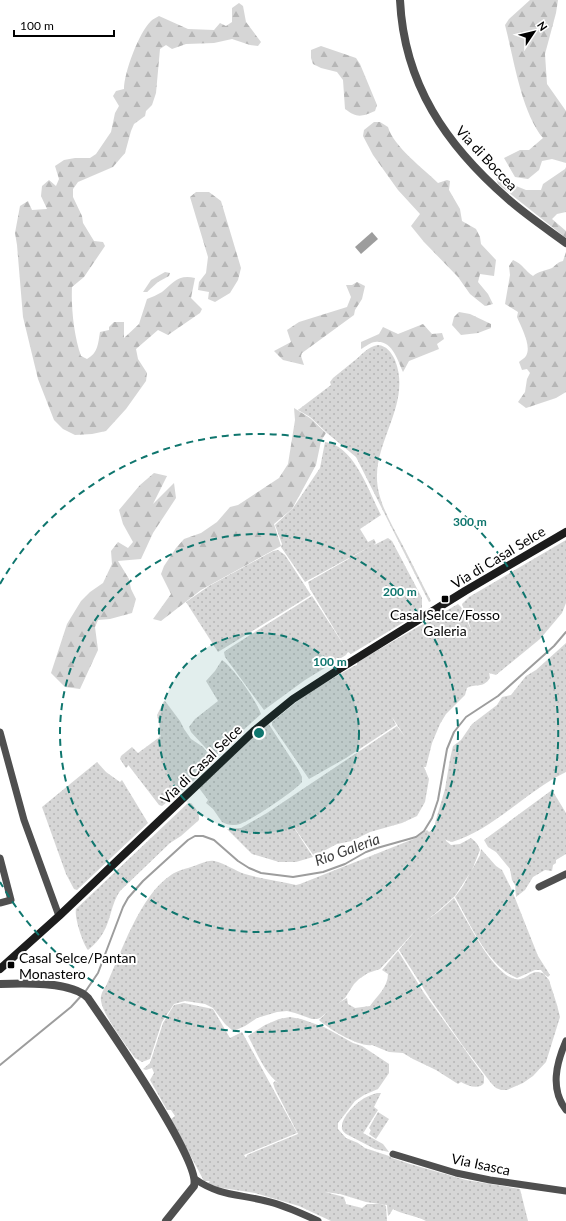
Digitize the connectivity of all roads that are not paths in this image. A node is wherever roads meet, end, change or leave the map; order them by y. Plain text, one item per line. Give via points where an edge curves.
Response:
1 (400, 0) edge
2 (566, 243) edge
3 (566, 532) edge
4 (0, 732) edge
5 (0, 858) edge
6 (566, 874) edge
7 (539, 887) dead end
8 (0, 903) edge
9 (59, 916) junction
10 (0, 969) edge
11 (0, 984) edge
12 (566, 1041) edge
13 (566, 1110) edge
14 (393, 1154) dead end
15 (195, 1179) junction
16 (566, 1191) edge
17 (166, 1221) edge
18 (318, 1221) edge

1 - 2 street, Via di Boccea via 406,49 414,73 436,119 469,161 509,200
3 - 9 main road, Via di Casal Selce via 361,655 293,699 255,730
4 - 9 street via 24,820
5 - 8 street via 11,900
6 - 7 street
9 - 10 main road, Via di Casal Selce
11 - 15 street via 27,983 69,988 84,994 147,1086 185,1154
12 - 13 street via 557,1070 556,1083 557,1095
14 - 16 street, Via Isasca via 456,1173
15 - 17 street via 193,1187
15 - 18 street via 213,1190 268,1201

